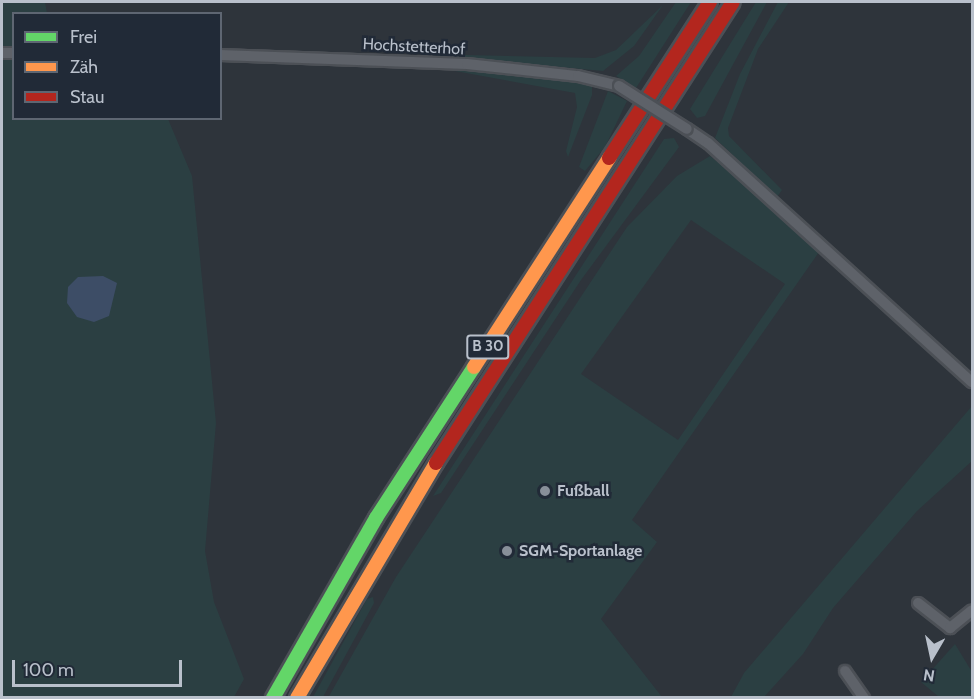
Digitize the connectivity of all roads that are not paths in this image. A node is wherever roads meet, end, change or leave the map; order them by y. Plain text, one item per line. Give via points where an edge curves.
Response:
1 (710, 2) edge
2 (733, 2) edge
3 (222, 55) edge
4 (972, 382) edge
5 (918, 603) dead end
6 (972, 610) edge
7 (845, 671) dead end
8 (273, 698) edge
9 (297, 698) edge
10 (864, 698) edge

1 - 8 highway, B 30 via 376,518
2 - 9 highway, B 30 via 393,530
3 - 4 street, Hochstetterhof, bridge via 467,64 605,80 708,143
5 - 6 street via 950,628
7 - 10 street

